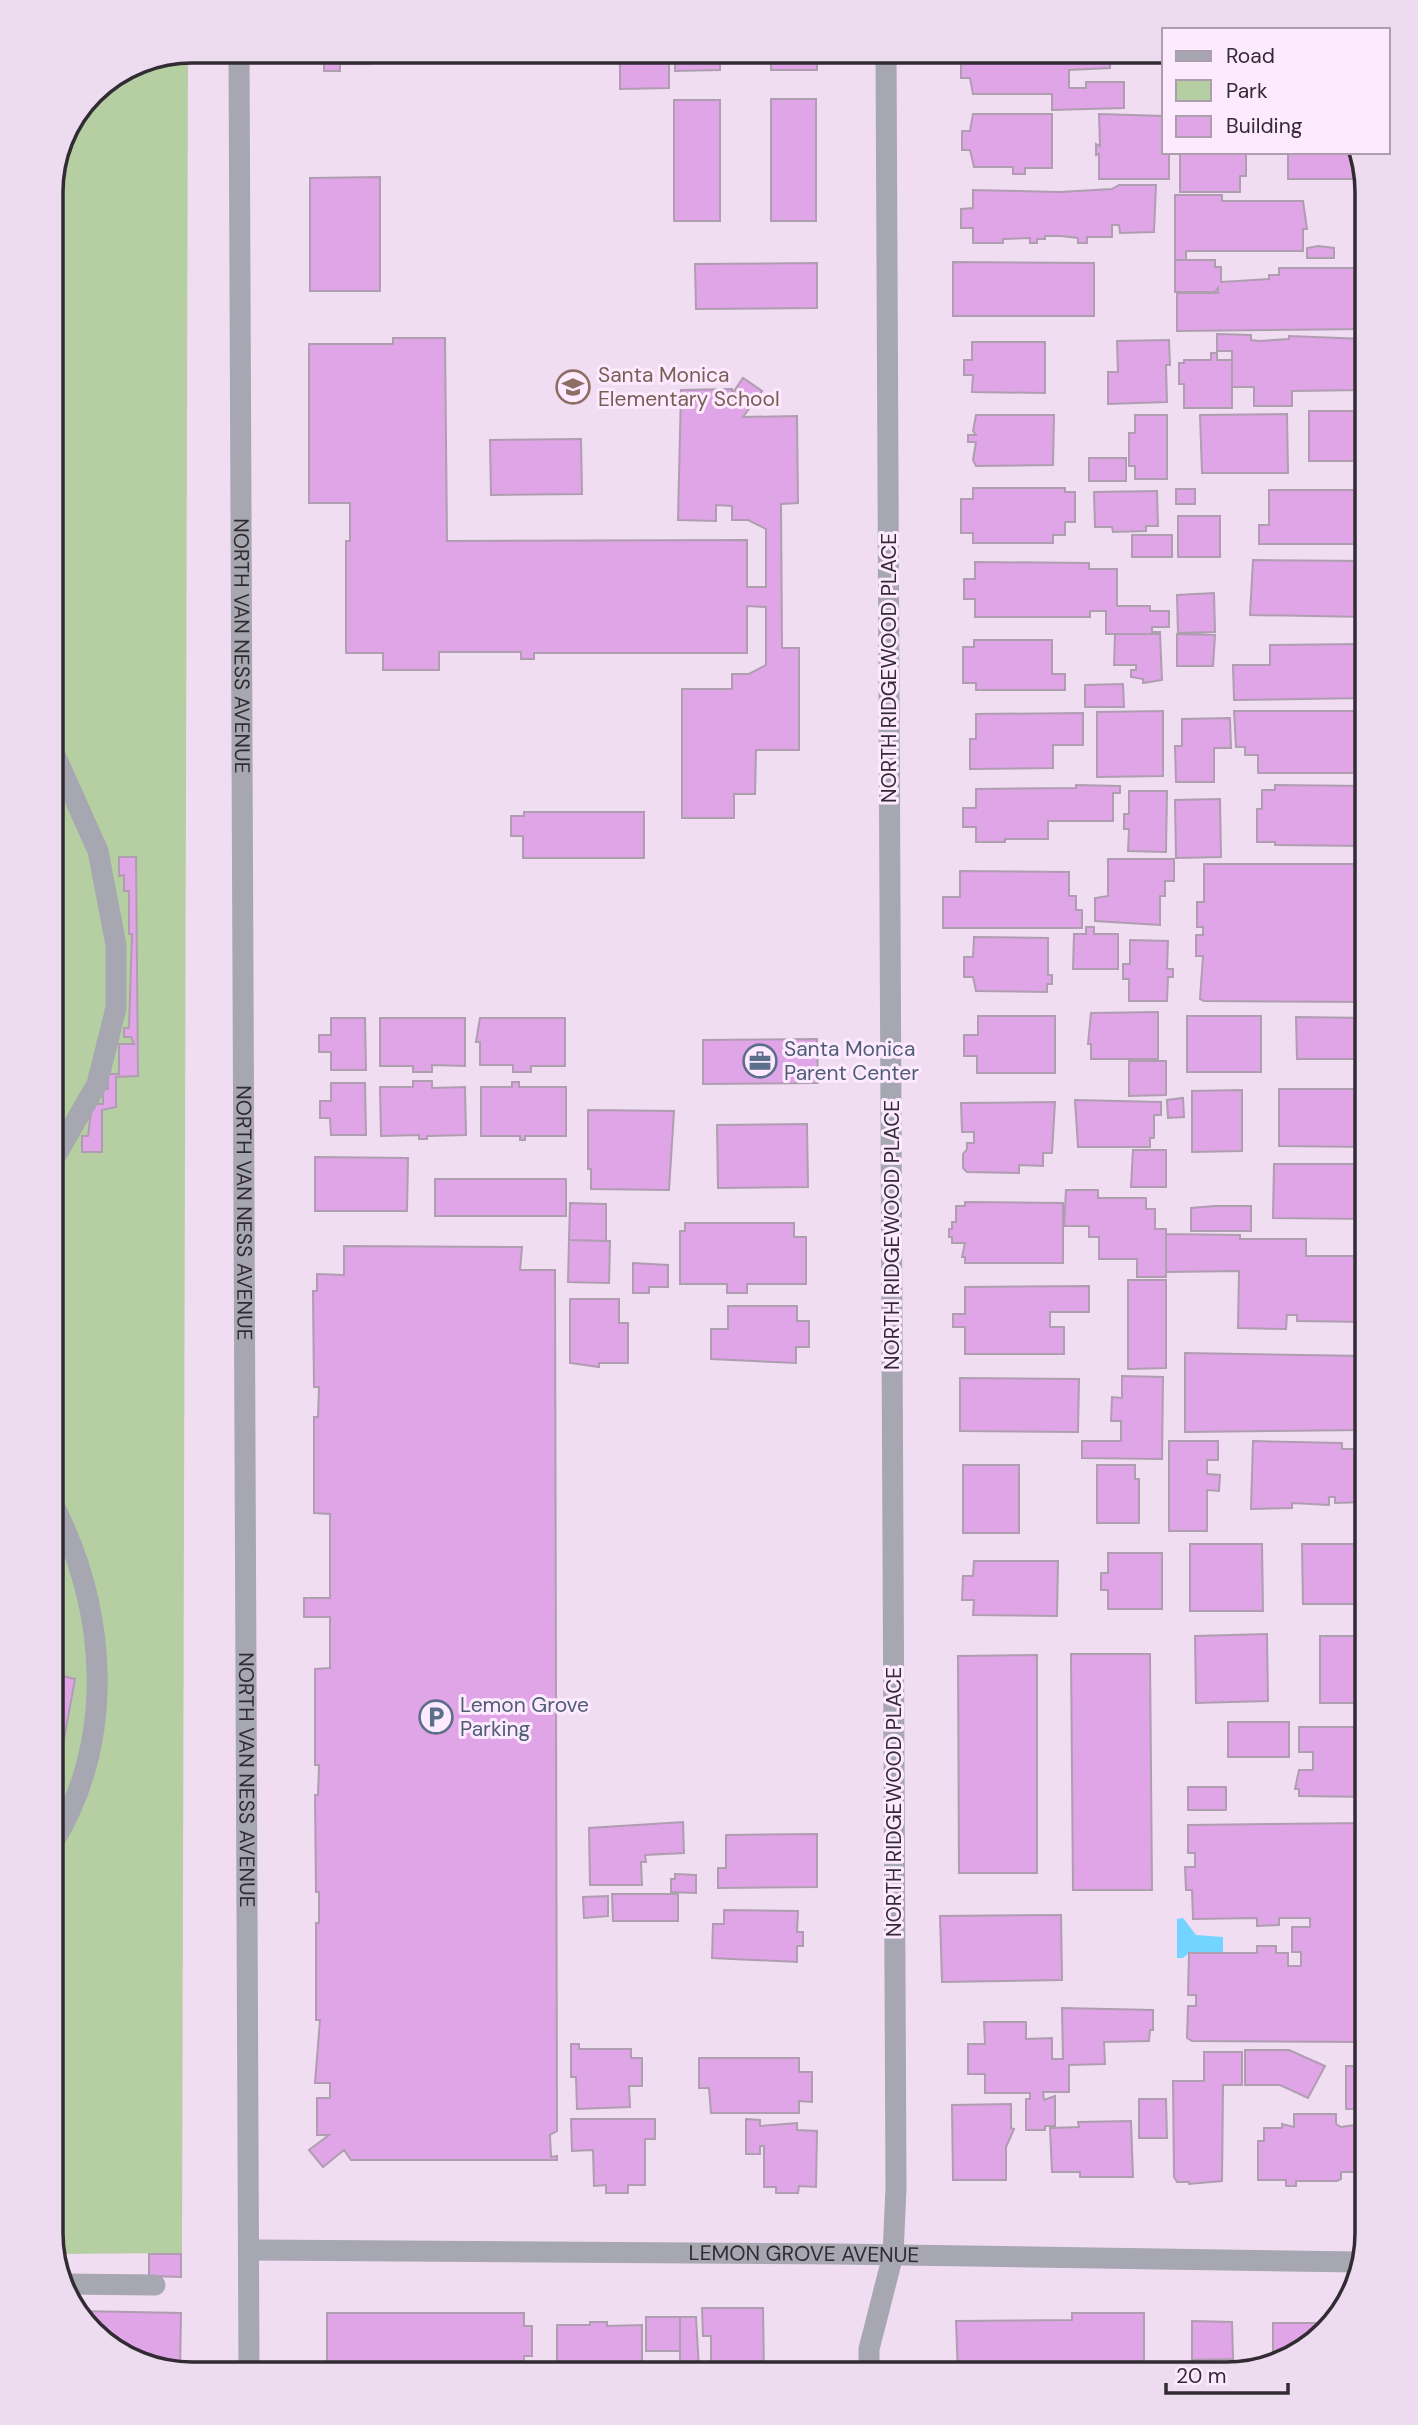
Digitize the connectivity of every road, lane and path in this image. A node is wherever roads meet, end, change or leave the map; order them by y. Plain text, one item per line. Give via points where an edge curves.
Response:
1 (239, 63) edge
2 (886, 63) edge
3 (63, 774) edge
4 (63, 1143) edge
5 (63, 1523) edge
6 (63, 1827) edge
7 (249, 2250) junction
8 (893, 2255) junction
9 (1352, 2262) edge
10 (74, 2284) edge
11 (155, 2285) dead end
12 (249, 2362) edge
13 (869, 2362) edge

1 - 7 street, NORTH VAN NESS AVENUE
2 - 8 street, NORTH RIDGEWOOD PLACE
3 - 4 street via 98,851 116,945 116,1008 97,1084
5 - 6 street via 91,1605 98,1675 93,1744
7 - 8 street, LEMON GROVE AVENUE
7 - 12 street, NORTH VAN NESS AVENUE
8 - 9 street, LEMON GROVE AVENUE
8 - 13 street, NORTH RIDGEWOOD PLACE
10 - 11 street

